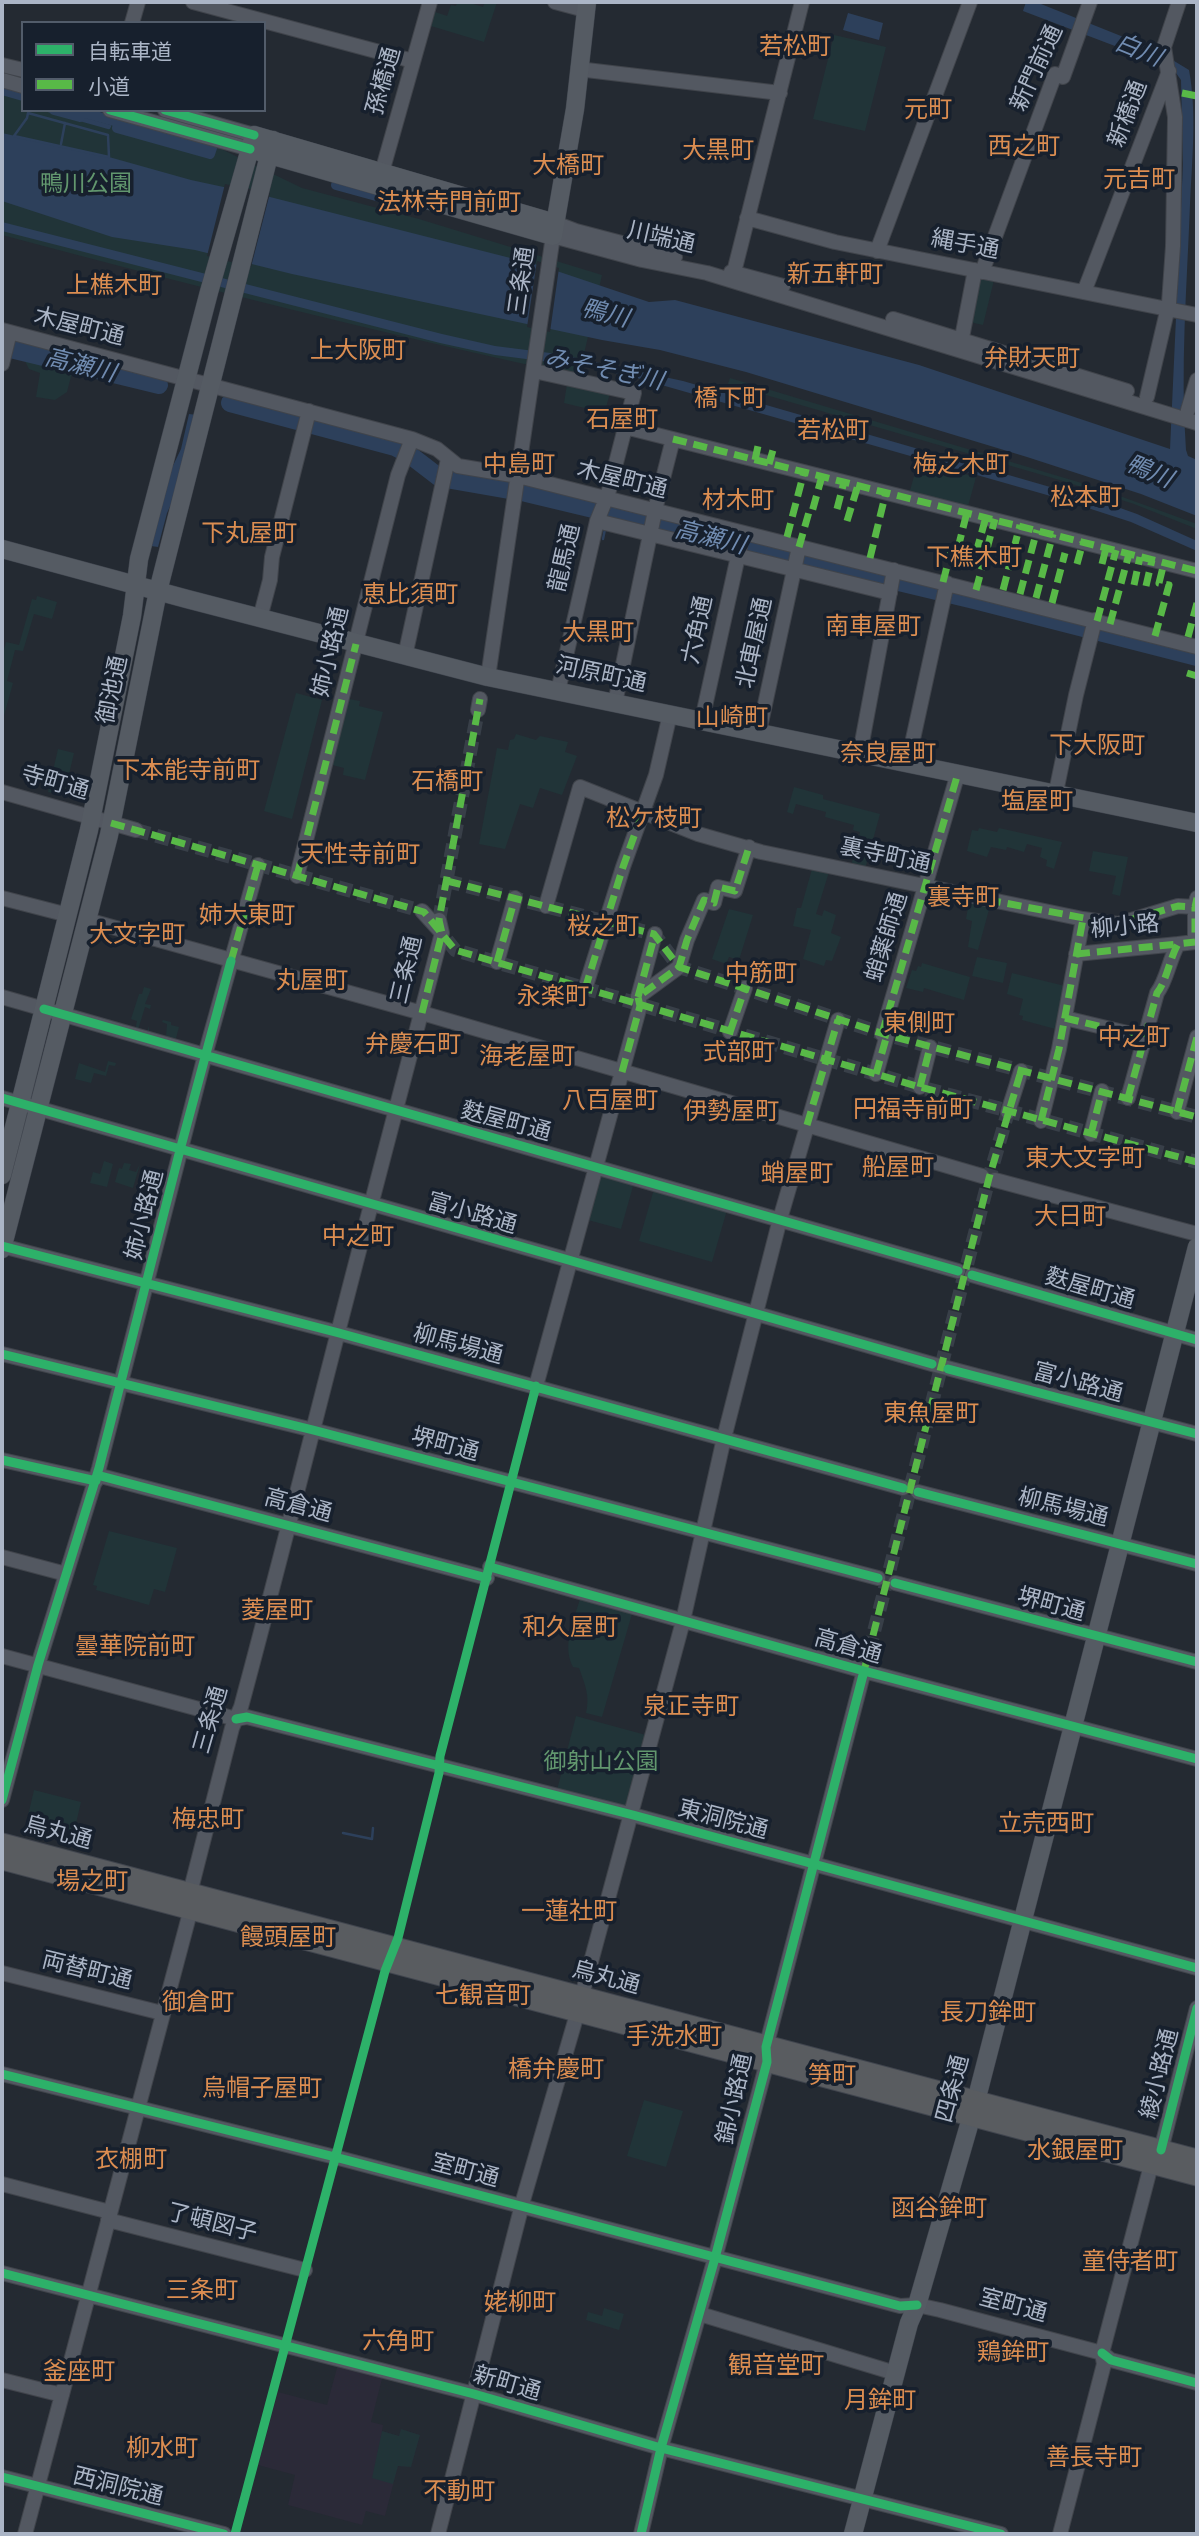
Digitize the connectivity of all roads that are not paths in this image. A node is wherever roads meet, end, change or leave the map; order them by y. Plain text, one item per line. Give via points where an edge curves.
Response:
1 (138, 2) edge
2 (194, 2) edge
3 (430, 2) edge
4 (555, 2) edge
5 (802, 2) edge
6 (970, 2) edge
7 (1090, 2) edge
8 (1180, 2) edge
9 (586, 6) edge
10 (133, 21) edge
11 (265, 21) edge
12 (266, 21) edge
13 (413, 61) junction
14 (2, 65) edge
15 (578, 69) junction
16 (21, 70) edge
17 (1169, 71) junction
18 (2, 80) edge
19 (21, 85) edge
20 (780, 93) junction
21 (119, 112) edge
22 (170, 112) edge
23 (252, 142) junction
24 (271, 148) junction
25 (382, 172) junction
26 (747, 218) junction
27 (554, 229) junction
28 (877, 251) junction
29 (978, 271) junction
30 (732, 277) junction
31 (1084, 292) junction
32 (1179, 310) edge
33 (5, 344) edge
34 (961, 344) junction
35 (534, 367) junction
36 (187, 378) junction
37 (1197, 380) edge
38 (211, 385) junction
39 (1147, 397) junction
40 (1193, 412) edge
41 (306, 419) junction
42 (1197, 424) edge
43 (625, 427) junction
44 (673, 439) junction
45 (409, 449) junction
46 (444, 472) junction
47 (516, 486) junction
48 (601, 511) junction
49 (627, 517) junction
50 (652, 524) junction
51 (740, 544) junction
52 (2, 549) edge
53 (797, 558) junction
54 (1197, 571) edge
55 (892, 581) junction
56 (136, 585) junction
57 (946, 590) junction
58 (158, 591) junction
59 (260, 618) junction
60 (1092, 631) junction
61 (356, 644) junction
62 (1194, 651) edge
63 (405, 656) junction
64 (488, 677) junction
65 (558, 691) junction
66 (615, 703) junction
67 (670, 714) junction
68 (702, 720) junction
69 (760, 732) junction
70 (860, 752) junction
71 (908, 762) junction
72 (958, 773) junction
73 (2, 792) edge
74 (1056, 792) junction
75 (643, 811) junction
76 (92, 818) junction
77 (111, 823) junction
78 (1197, 823) edge
79 (136, 830) tunnel mouth
80 (749, 847) junction
81 (258, 865) dead end
82 (297, 876) dead end
83 (925, 888) junction
84 (2, 898) edge
85 (515, 898) dead end
86 (1196, 902) edge
87 (546, 906) dead end
88 (422, 911) tunnel mouth
89 (68, 915) junction
90 (1083, 919) junction
91 (87, 920) junction
92 (655, 934) dead end
93 (1178, 944) junction
94 (1076, 954) junction
95 (231, 961) junction
96 (497, 962) dead end
97 (746, 988) dead end
98 (585, 989) dead end
99 (2, 997) edge
100 (639, 1001) junction
101 (44, 1009) junction
102 (422, 1013) junction
103 (64, 1014) junction
104 (1065, 1018) junction
105 (838, 1020) dead end
106 (730, 1032) dead end
107 (1144, 1037) junction
108 (1197, 1037) edge
109 (930, 1047) dead end
110 (205, 1055) junction
111 (1021, 1071) dead end
112 (622, 1072) junction
113 (876, 1074) dead end
114 (920, 1087) dead end
115 (1102, 1091) dead end
116 (2, 1098) edge
117 (1128, 1098) dead end
118 (20, 1104) junction
119 (38, 1109) junction
120 (397, 1111) junction
121 (1008, 1112) tunnel mouth
122 (1177, 1112) dead end
123 (1041, 1121) dead end
124 (807, 1125) junction
125 (1090, 1134) dead end
126 (180, 1150) junction
127 (596, 1166) junction
128 (2, 1175) edge
129 (370, 1205) junction
130 (780, 1219) junction
131 (1197, 1234) edge
132 (2, 1247) edge
133 (1197, 1247) edge
134 (570, 1262) junction
135 (148, 1282) junction
136 (755, 1314) junction
137 (339, 1333) junction
138 (1175, 1334) junction
139 (1197, 1340) edge
140 (2, 1354) edge
141 (122, 1383) junction
142 (536, 1386) junction
143 (1152, 1422) junction
144 (313, 1430) junction
145 (1197, 1434) edge
146 (724, 1438) junction
147 (2, 1460) edge
148 (96, 1478) junction
149 (903, 1488) dead end
150 (918, 1492) dead end
151 (290, 1524) junction
152 (702, 1531) junction
153 (1121, 1543) junction
154 (2, 1557) edge
155 (1197, 1564) edge
156 (66, 1574) junction
157 (878, 1578) dead end
158 (895, 1583) dead end
159 (682, 1620) junction
160 (1096, 1637) junction
161 (2, 1656) edge
162 (1197, 1662) edge
163 (38, 1665) junction
164 (864, 1671) junction
165 (236, 1719) junction
166 (1073, 1726) junction
167 (1197, 1759) edge
168 (6, 1771) edge
169 (2, 1800) edge
170 (629, 1814) junction
171 (2, 1843) edge
172 (2, 1860) edge
173 (814, 1865) junction
174 (190, 1902) junction
175 (1023, 1922) junction
176 (1197, 1968) edge
177 (2, 1973) edge
178 (579, 2004) junction
179 (1197, 2008) edge
180 (162, 2013) junction
181 (766, 2054) junction
182 (2, 2074) edge
183 (974, 2108) junction
184 (137, 2109) junction
185 (1156, 2157) junction
186 (1197, 2159) edge
187 (1197, 2176) edge
188 (2, 2184) edge
189 (521, 2206) junction
190 (109, 2216) junction
191 (715, 2258) junction
192 (305, 2270) dead end
193 (2, 2273) edge
194 (88, 2296) junction
195 (917, 2305) junction
196 (700, 2314) junction
197 (1102, 2353) junction
198 (895, 2373) junction
199 (2, 2380) edge
200 (1197, 2383) edge
201 (474, 2394) junction
202 (62, 2396) junction
203 (661, 2448) junction
204 (2, 2477) edge
205 (37, 2487) junction
206 (862, 2498) junction
207 (25, 2534) edge
208 (224, 2534) edge
209 (438, 2534) edge
210 (641, 2534) edge
211 (853, 2534) edge
212 (1001, 2534) edge
213 (1060, 2534) edge

1 - 10 street
2 - 11 street
3 - 13 street, 孫橋通
4 - 9 street
5 - 20 street
6 - 28 street
7 - 29 street, 新門前通 via 1063,76 1055,74
8 - 17 street via 1164,48
9 - 15 main road, 三条通
12 - 13 street
13 - 25 street, 孫橋通
14 - 16 street
15 - 20 street
15 - 27 main road, 三条通
17 - 31 street, 新橋通
17 - 32 street via 1175,117 1173,246
18 - 19 street
20 - 26 street
21 - 23 street, 川端通
22 - 23 street, 川端通
23 - 24 main road, 川端通
23 - 36 main road, 御池通
24 - 25 main road, 川端通
24 - 27 main road, 川端通
24 - 38 main road, 御池通
25 - 27 main road, 川端通
26 - 28 street, 縄手通
26 - 30 street
27 - 30 street, 川端通
27 - 35 street, 三条通
28 - 29 street, 縄手通
29 - 31 street, 縄手通
29 - 34 street
30 - 34 street, 川端通
31 - 32 street, 縄手通
32 - 39 street
33 - 36 street, 木屋町通
34 - 39 street, 川端通
34 - 42 street, 川端通
35 - 43 street, 龍馬通 via 634,393
35 - 47 street, 三条通
36 - 38 street, 木屋町通
36 - 56 main road, 御池通
37 - 40 street
38 - 41 street, 木屋町通
38 - 58 main road, 御池通
39 - 40 street, 川端通
41 - 45 street, 木屋町通
41 - 59 street
43 - 44 street
43 - 48 street, 龍馬通
44 - 50 street
44 - 54 street
45 - 46 street, 木屋町通 via 437,449
45 - 61 street, 姉小路通 via 398,475
46 - 47 street, 木屋町通 via 458,466
46 - 63 street
47 - 48 street, 木屋町通
47 - 64 street, 三条通
48 - 49 street
48 - 49 street, 木屋町通
48 - 65 street, 龍馬通
49 - 50 street, 木屋町通
49 - 50 street
50 - 51 street, 木屋町通
50 - 51 street
50 - 66 street
51 - 53 street
51 - 53 street, 木屋町通
51 - 68 street, 六角通
52 - 56 main road, 河原町通
53 - 55 street
53 - 55 street, 木屋町通
53 - 69 street, 北車屋通
55 - 57 street, 木屋町通
55 - 70 street
56 - 58 main road, 河原町通
56 - 76 main road, 御池通
57 - 60 street, 木屋町通
57 - 71 street
58 - 59 main road, 河原町通
58 - 77 main road, 御池通
59 - 61 main road, 河原町通
60 - 62 street, 木屋町通
60 - 74 street
61 - 63 main road, 河原町通
61 - 82 street, 姉小路通
63 - 64 main road, 河原町通
64 - 65 main road, 河原町通
65 - 66 main road, 河原町通
66 - 67 main road, 河原町通
67 - 68 main road, 河原町通
67 - 75 street
68 - 69 main road, 河原町通
69 - 70 main road, 河原町通
70 - 71 main road, 河原町通
71 - 72 main road, 河原町通
72 - 74 main road, 河原町通
72 - 83 street, 蛸薬師通
73 - 76 street, 寺町通
74 - 78 main road, 河原町通
75 - 80 street, 裏寺町通 via 698,834
75 - 87 street, 裏寺町通 via 580,787
75 - 98 street
76 - 77 street, 寺町通
76 - 89 main road, 御池通
77 - 79 street, 寺町通
77 - 91 main road, 御池通
80 - 83 street, 裏寺町通
80 - 100 street via 735,891 719,887 714,903 704,900 679,967
81 - 95 street, 姉小路通
83 - 90 street, 裏寺町通
83 - 113 street, 蛸薬師通
84 - 89 street
85 - 96 street
86 - 90 street, 裏寺町通 via 1118,924
86 - 93 street via 1195,942
88 - 102 street, 三条通 via 443,931
89 - 101 main road, 御池通
90 - 94 street
91 - 95 street
91 - 103 main road, 御池通
92 - 100 street
93 - 94 street, 柳小路
93 - 107 street
94 - 104 street
95 - 102 street
95 - 110 street, 姉小路通
97 - 106 street
99 - 101 street, 麩屋町通
100 - 112 street
101 - 103 street, 麩屋町通
101 - 118 main road, 御池通
102 - 112 street
102 - 120 street, 三条通
103 - 110 street, 麩屋町通
103 - 119 main road, 御池通
104 - 107 street
104 - 123 street
105 - 124 street
107 - 117 street
108 - 122 street
109 - 114 street
110 - 120 street, 麩屋町通
110 - 126 street, 姉小路通
111 - 121 street
112 - 124 street
112 - 127 street
115 - 125 street
116 - 118 street, 富小路通
118 - 119 street, 富小路通
118 - 128 main road, 御池通
119 - 126 street, 富小路通
119 - 132 main road, 御池通
120 - 127 street, 麩屋町通
120 - 129 street, 三条通
124 - 130 street
124 - 131 street
126 - 129 street, 富小路通
126 - 135 street, 姉小路通
127 - 130 street, 麩屋町通
127 - 134 street
129 - 134 street, 富小路通
129 - 137 street, 三条通
130 - 136 street
130 - 138 street, 麩屋町通
132 - 135 street, 柳馬場通
133 - 138 main road, 四条通
134 - 136 street, 富小路通
134 - 142 street
135 - 137 street, 柳馬場通
135 - 141 street, 姉小路通
136 - 143 street, 富小路通
136 - 146 street
137 - 142 street, 柳馬場通
137 - 144 street, 三条通
138 - 139 street, 麩屋町通
138 - 143 main road, 四条通
140 - 141 street, 堺町通
141 - 144 street, 堺町通
141 - 148 street, 姉小路通
142 - 146 street, 柳馬場通
143 - 145 street, 富小路通
143 - 153 main road, 四条通
144 - 151 street, 三条通
144 - 152 street, 堺町通
146 - 149 street, 柳馬場通
146 - 152 street
147 - 148 street, 高倉通
148 - 151 street, 高倉通
148 - 156 street, 姉小路通
150 - 153 street, 柳馬場通
151 - 159 street, 高倉通
151 - 165 street, 三条通
152 - 157 street, 堺町通
152 - 159 street
153 - 155 street, 柳馬場通
153 - 160 main road, 四条通
154 - 156 street
156 - 163 street, 姉小路通
158 - 160 street, 堺町通
159 - 164 street, 高倉通
159 - 170 street
160 - 162 street, 堺町通
160 - 166 main road, 四条通
161 - 163 street, 東洞院通
163 - 165 street, 東洞院通
163 - 168 street, 姉小路通
164 - 166 street, 高倉通
164 - 173 street, 錦小路通
165 - 170 street, 東洞院通 via 247,1717
165 - 174 street, 三条通
166 - 167 street, 高倉通
166 - 175 main road, 四条通
168 - 169 street, 姉小路通
170 - 173 street, 東洞院通
170 - 178 street
171 - 174 highway, 烏丸通
172 - 174 highway, 烏丸通
173 - 175 street, 東洞院通
173 - 181 street, 錦小路通
174 - 178 highway, 烏丸通
174 - 180 street, 三条通
175 - 176 street, 東洞院通
175 - 183 main road, 四条通
177 - 180 street, 両替町通
178 - 181 highway, 烏丸通
178 - 189 street
179 - 185 street, 綾小路通
180 - 184 street, 三条通
181 - 183 highway, 烏丸通
181 - 191 street, 錦小路通
182 - 184 street, 室町通
183 - 185 highway, 烏丸通
183 - 195 main road, 四条通
184 - 189 street, 室町通
184 - 190 street, 三条通
185 - 186 highway, 烏丸通
185 - 187 highway, 烏丸通
185 - 197 street, 綾小路通
188 - 190 street, 了頓図子
189 - 191 street, 室町通
189 - 201 street
190 - 192 street, 了頓図子
190 - 194 street, 三条通
191 - 195 street, 室町通 via 900,2306
191 - 196 street, 錦小路通
193 - 194 street, 新町通
194 - 201 street, 新町通
194 - 202 street, 三条通
195 - 197 street, 室町通
195 - 198 main road, 四条通
196 - 198 street
196 - 203 street, 錦小路通
197 - 200 street, 室町通 via 1111,2360
197 - 213 street, 綾小路通 via 1104,2364
198 - 206 main road, 四条通
199 - 202 street
201 - 203 street, 新町通
201 - 209 street
202 - 205 street, 三条通
203 - 206 street, 新町通
203 - 210 street, 錦小路通
204 - 205 street, 西洞院通
205 - 207 street, 三条通
205 - 208 street, 西洞院通
206 - 211 main road, 四条通
206 - 212 street, 新町通

